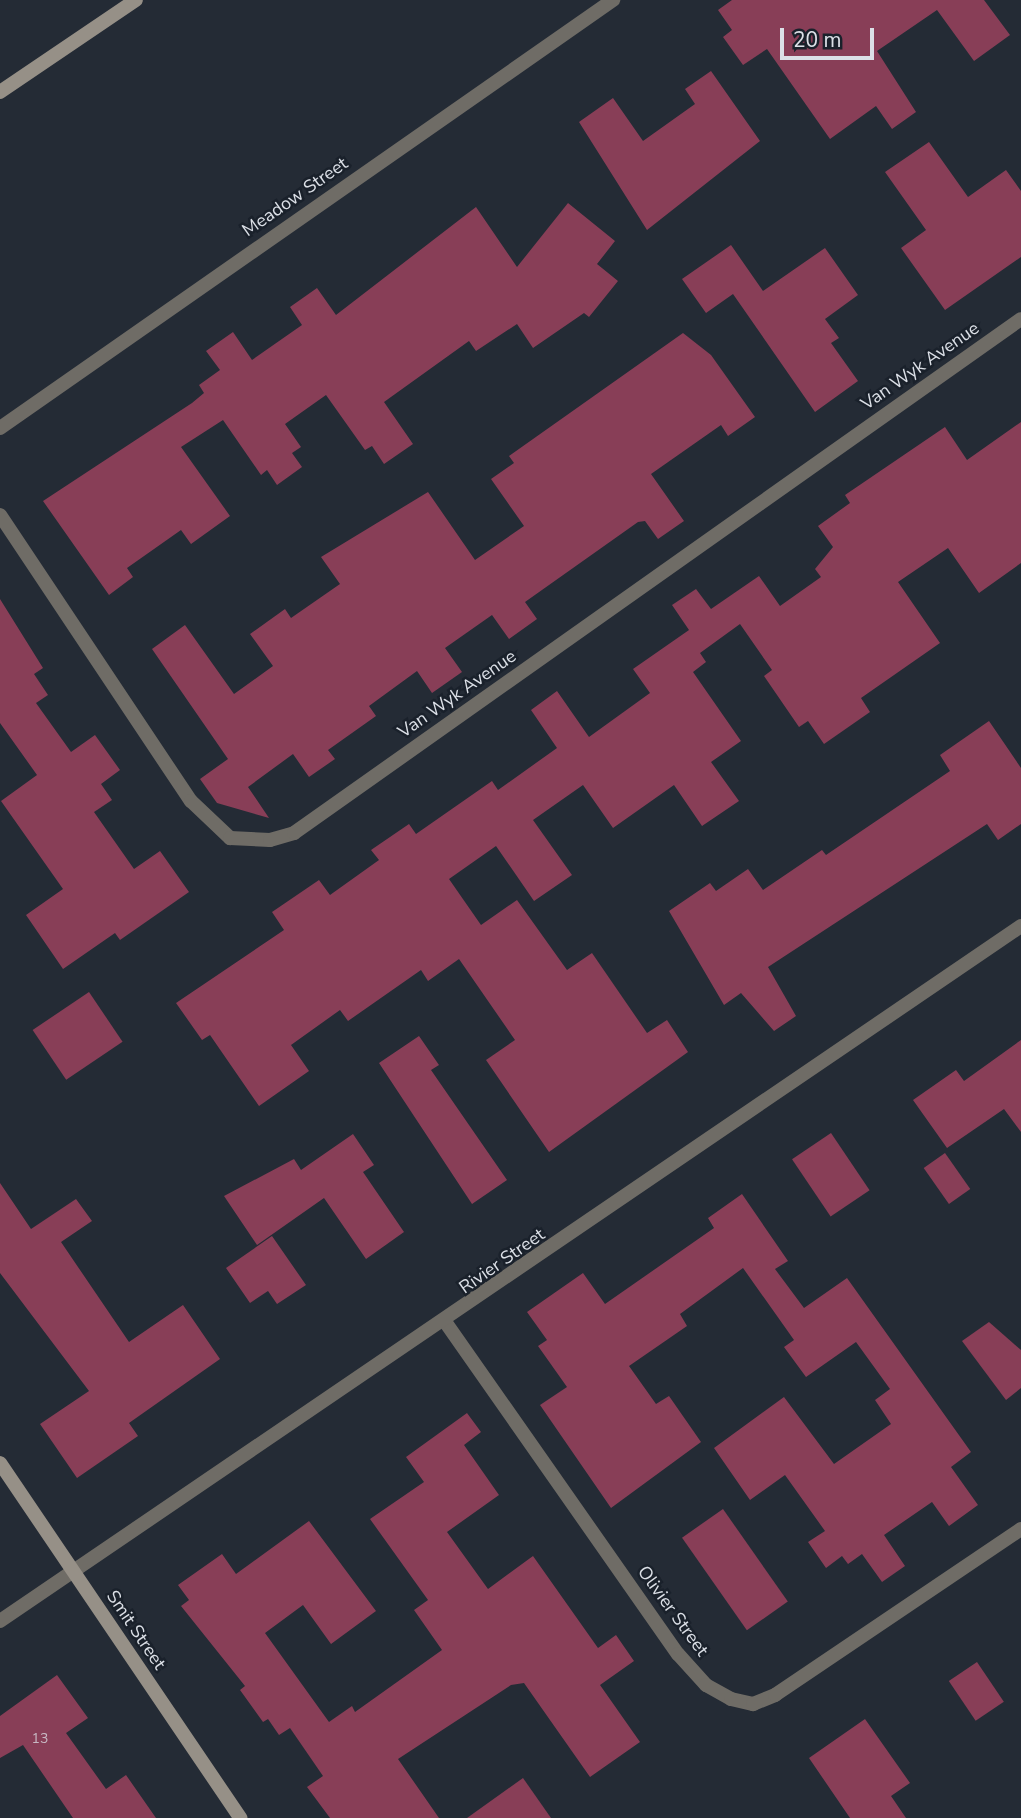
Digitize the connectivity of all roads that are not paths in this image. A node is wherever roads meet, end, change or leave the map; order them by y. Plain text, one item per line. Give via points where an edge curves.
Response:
1 (136, 0) edge
2 (614, 0) edge
3 (0, 92) edge
4 (1021, 319) edge
5 (0, 428) edge
6 (0, 515) edge
7 (1021, 926) edge
8 (446, 1323) junction
9 (0, 1463) edge
10 (1021, 1529) edge
11 (74, 1573) junction
12 (0, 1621) edge
13 (240, 1818) edge

1 - 3 street
2 - 5 street, Meadow Street
4 - 6 street, Van Wyk Avenue via 294,833 270,840 230,838 191,801
7 - 8 street, Rivier Street
8 - 10 street, Olivier Street via 678,1654 706,1685 731,1699 752,1704 775,1695
8 - 11 street, Rivier Street
9 - 11 street, Smit Street
11 - 12 street, Rivier Street
11 - 13 street, Smit Street

